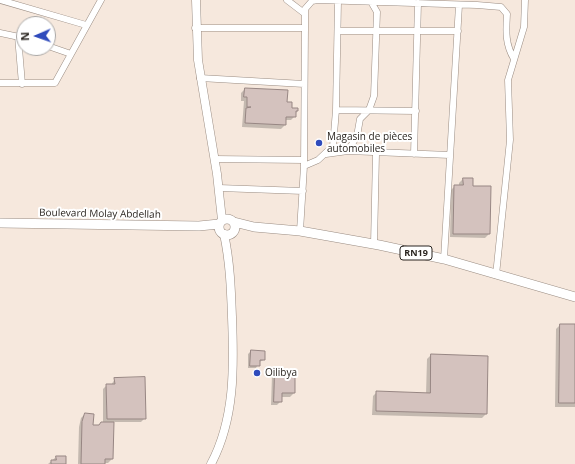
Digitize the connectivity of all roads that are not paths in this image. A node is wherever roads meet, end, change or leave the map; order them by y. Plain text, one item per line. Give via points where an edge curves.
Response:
1 (0, 0) edge
2 (101, 0) edge
3 (196, 0) edge
4 (287, 0) edge
5 (318, 0) edge
6 (370, 0) edge
7 (526, 0) edge
8 (338, 1) junction
9 (477, 2) edge
10 (418, 3) junction
11 (459, 4) junction
12 (304, 13) junction
13 (86, 25) junction
14 (195, 28) junction
15 (305, 28) junction
16 (338, 31) junction
17 (458, 31) junction
18 (377, 32) junction
19 (417, 32) junction
20 (0, 33) edge
21 (16, 36) edge
22 (56, 49) edge
23 (71, 54) junction
24 (21, 56) edge
25 (514, 59) junction
26 (200, 78) junction
27 (0, 84) edge
28 (22, 84) junction
29 (304, 84) junction
30 (336, 110) junction
31 (369, 110) junction
32 (416, 111) junction
33 (348, 151) junction
34 (326, 154) junction
35 (376, 154) junction
36 (414, 154) junction
37 (450, 155) junction
38 (214, 159) junction
39 (304, 163) junction
40 (219, 188) junction
41 (303, 191) junction
42 (0, 223) edge
43 (226, 227) junction
44 (300, 231) junction
45 (374, 244) junction
46 (444, 259) junction
47 (496, 275) junction
48 (575, 297) edge
49 (211, 464) edge

1 - 13 street
2 - 13 street
3 - 14 main road
4 - 12 street
5 - 8 street
5 - 12 street via 307,5
6 - 8 street
6 - 10 street
6 - 18 street via 377,12
7 - 25 street via 524,27
8 - 16 street
9 - 11 street
9 - 25 street via 504,9 507,14 508,49
10 - 11 street
10 - 19 street
11 - 17 street
12 - 15 street
13 - 23 street
14 - 15 street
14 - 26 main road
15 - 29 street
16 - 18 street
16 - 30 street
17 - 19 street
17 - 37 street
18 - 19 street
18 - 31 street via 374,96
19 - 32 street
20 - 21 street
22 - 23 street
23 - 28 street via 55,83
24 - 28 street
25 - 47 street via 508,80 510,140
26 - 29 street
26 - 38 main road
27 - 28 street
29 - 39 street
30 - 31 street
30 - 34 street via 333,146
31 - 32 street
31 - 33 street via 360,119 357,136
32 - 36 street
33 - 34 street
33 - 35 street
34 - 39 street
35 - 36 street
35 - 45 street
36 - 37 street
37 - 46 street
38 - 39 street
38 - 40 main road
39 - 41 street
40 - 41 street
40 - 43 main road
41 - 44 street
42 - 43 main road, Boulevard Molay Abdellah / RN19
43 - 44 main road, RN19
43 - 49 main road via 233,338 232,382 226,427
44 - 45 main road, RN19
45 - 46 main road, RN19
46 - 47 main road, RN19
47 - 48 main road, RN19

